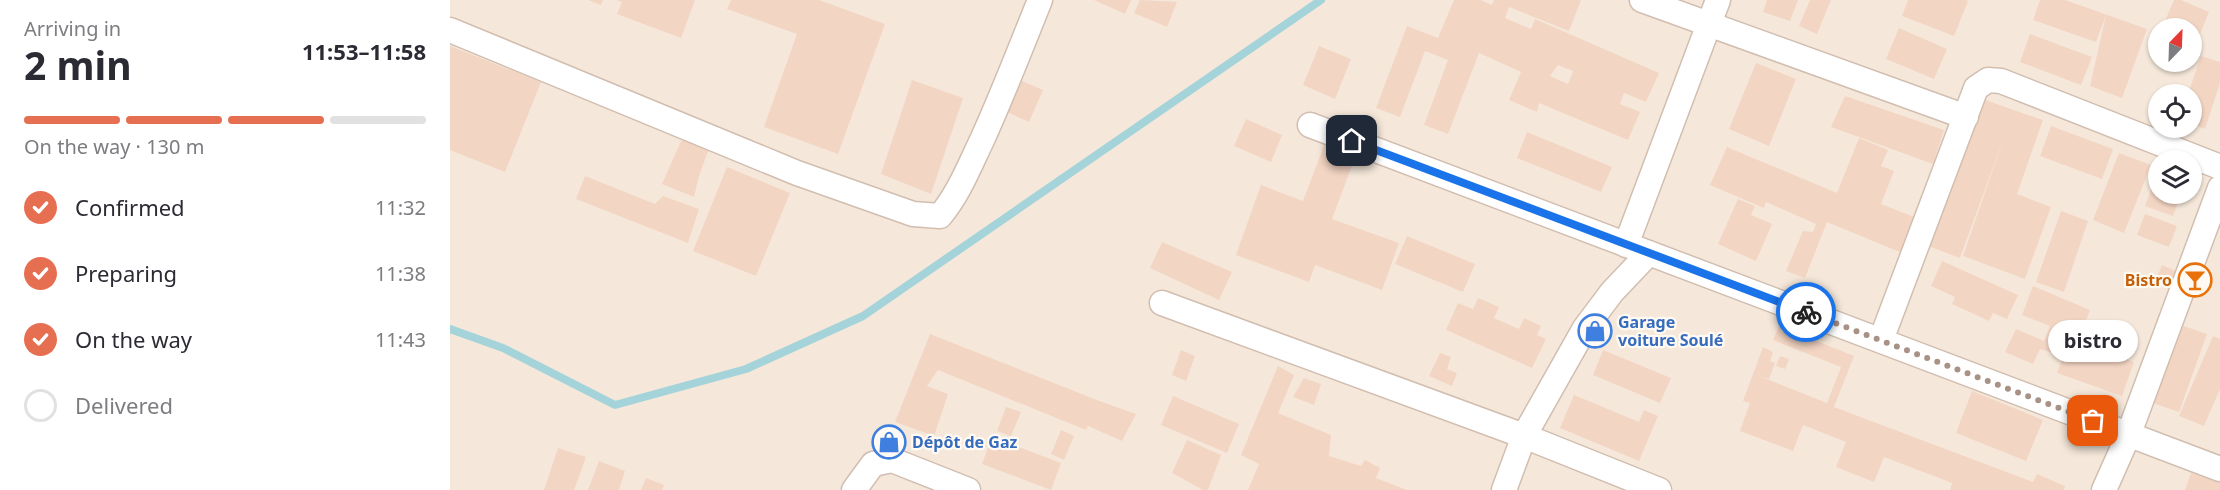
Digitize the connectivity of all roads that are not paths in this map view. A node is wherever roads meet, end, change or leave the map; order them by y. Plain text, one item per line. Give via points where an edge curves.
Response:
1 (1040, 0) edge
2 (1642, 0) edge
3 (1718, 0) edge
4 (1709, 24) junction
5 (450, 30) edge
6 (1965, 117) junction
7 (1310, 126) dead end
8 (2220, 167) edge
9 (2220, 188) edge
10 (1626, 245) junction
11 (1648, 253) junction
12 (1162, 303) dead end
13 (1881, 340) junction
14 (2128, 435) junction
15 (1524, 436) junction
16 (2220, 469) edge
17 (854, 490) edge
18 (968, 490) edge
19 (1504, 490) edge
20 (1659, 490) edge
21 (2104, 490) edge

1 - 5 street via 960,187 940,216 913,214 798,173
2 - 4 street
3 - 4 street
4 - 6 street
4 - 10 street
6 - 8 street via 1976,88 1988,80 2001,81
6 - 13 street
7 - 10 street
9 - 14 street
10 - 11 street
11 - 13 street
11 - 15 street via 1585,327
12 - 15 street
13 - 14 street
14 - 16 street
14 - 21 street
15 - 19 street
15 - 20 street
17 - 18 street via 873,464 892,460

